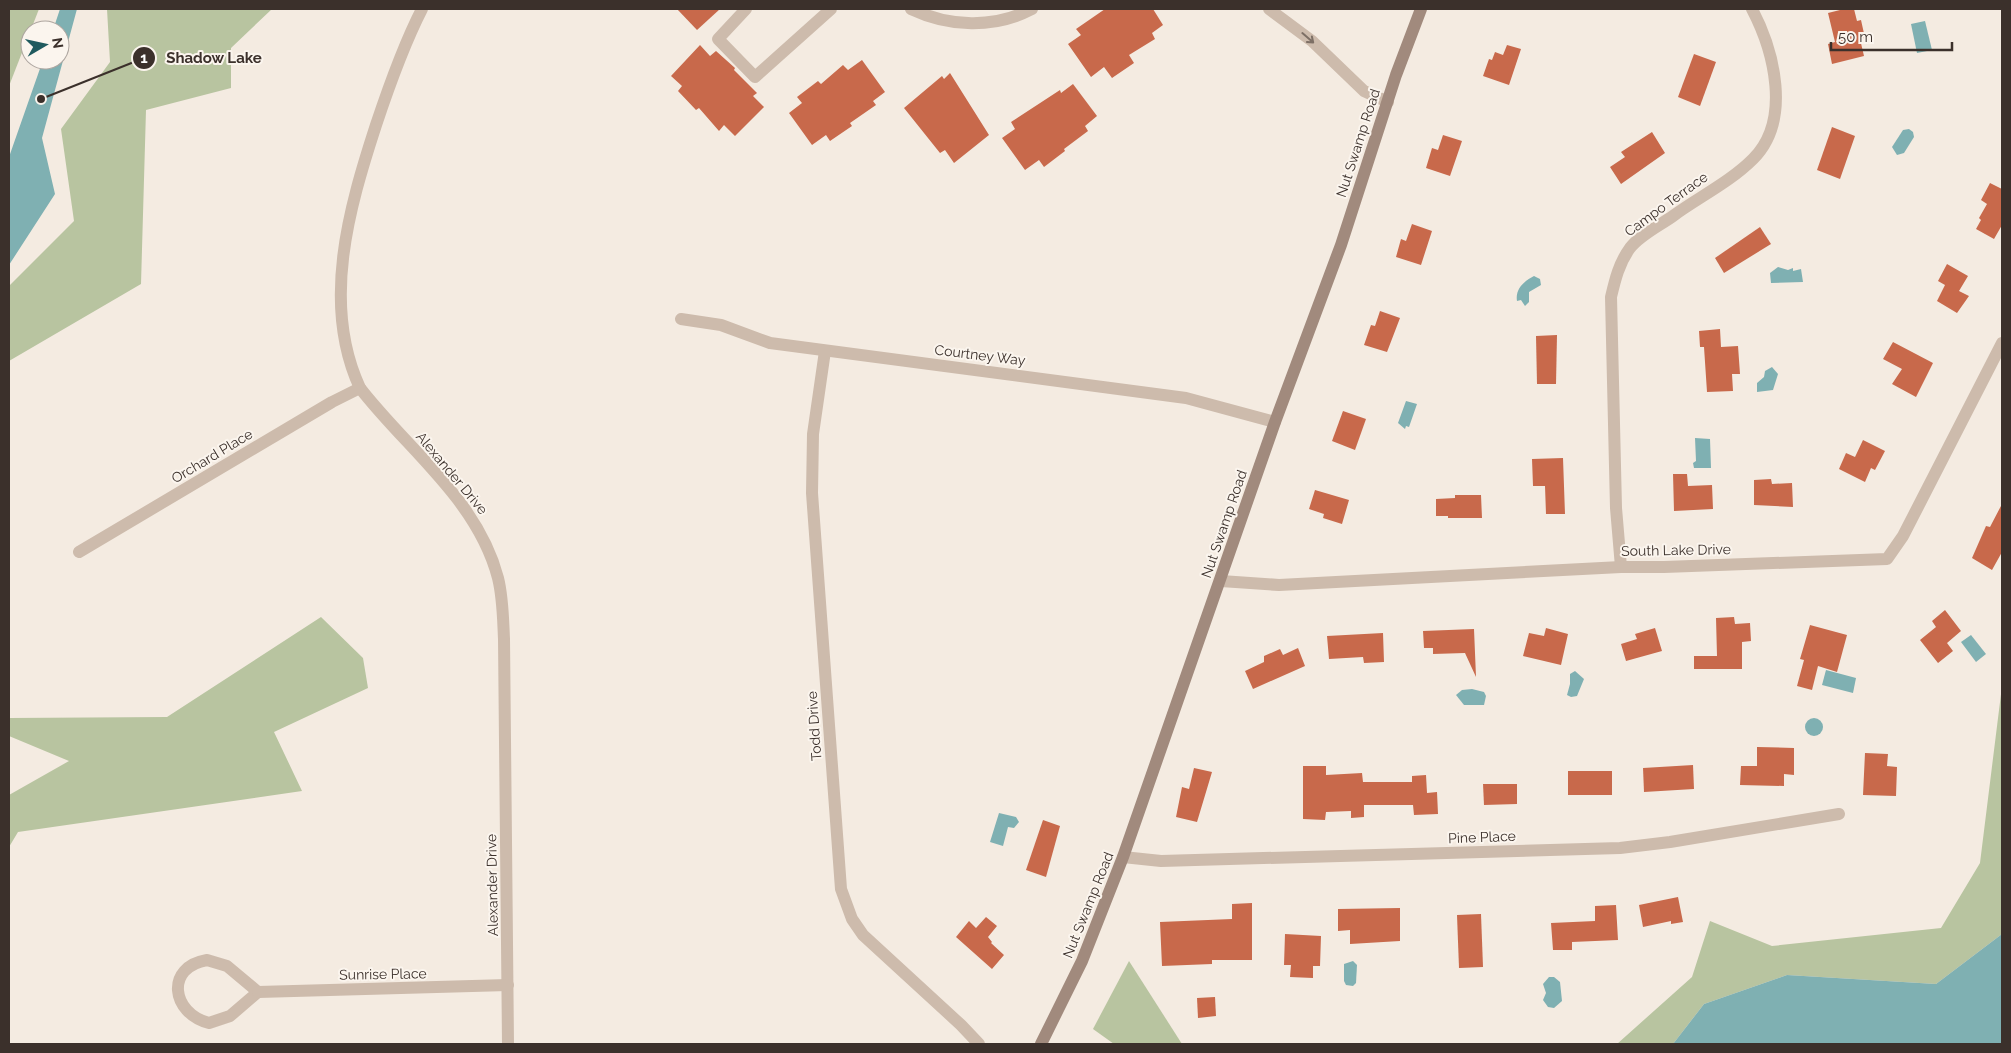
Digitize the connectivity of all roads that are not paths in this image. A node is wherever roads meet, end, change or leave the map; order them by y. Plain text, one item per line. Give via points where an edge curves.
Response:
1 (422, 9) edge
2 (746, 9) edge
3 (831, 9) edge
4 (911, 9) edge
5 (1032, 9) edge
6 (1269, 9) edge
7 (1752, 9) edge
8 (1416, 10) edge
9 (1388, 102) junction
10 (681, 319) dead end
11 (2002, 343) edge
12 (825, 351) junction
13 (360, 388) junction
14 (1274, 422) junction
15 (79, 552) dead end
16 (1621, 567) junction
17 (1221, 581) junction
18 (1839, 814) dead end
19 (1124, 857) junction
20 (508, 985) junction
21 (258, 992) junction
22 (508, 1044) edge
23 (979, 1044) edge
24 (1041, 1044) edge

1 - 13 street, Alexander Drive via 389,85 362,168 345,240 341,320 352,370
2 - 3 street via 718,39 755,77
4 - 5 street via 946,21 978,23 996,21
6 -> 9 street via 1312,41 1364,91
7 - 16 street, Campo Terrace via 1762,29 1775,81 1776,105 1768,137 1755,157 1739,172 1634,243 1616,276 1611,297 1616,508
8 - 9 main road, Nut Swamp Road
9 - 14 main road, Nut Swamp Road via 1341,245
10 - 12 street, Courtney Way via 721,325 770,343
11 - 16 street, South Lake Drive via 1903,536 1887,559
12 - 14 street, Courtney Way via 1186,398
12 - 23 street, Todd Drive via 813,434 812,493 841,889 852,919 863,935
13 - 15 street, Orchard Place
13 - 20 street, Alexander Drive via 472,518 488,549 498,579 504,639
14 - 17 main road, Nut Swamp Road
16 - 17 street, South Lake Drive via 1279,585
17 - 19 main road, Nut Swamp Road
18 - 19 street, Pine Place via 1620,848 1161,861
19 - 24 main road, Nut Swamp Road via 1082,961
20 - 21 street, Sunrise Place
20 - 22 street, Alexander Drive
21 - 21 street via 230,1016 209,1023 189,1015 182,1006 178,981 190,966 208,960 227,966

